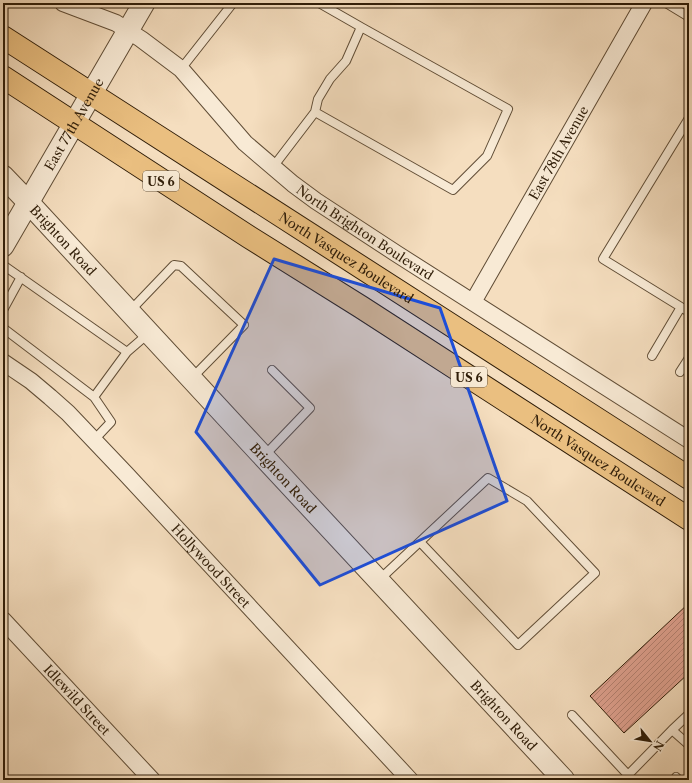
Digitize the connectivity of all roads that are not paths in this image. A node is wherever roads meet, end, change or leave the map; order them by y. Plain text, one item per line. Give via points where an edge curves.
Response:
1 (63, 3) edge
2 (144, 3) edge
3 (233, 3) edge
4 (319, 3) edge
5 (644, 3) edge
6 (666, 3) edge
7 (689, 17) edge
8 (361, 27) junction
9 (128, 30) junction
10 (3, 37) edge
11 (181, 69) junction
12 (3, 78) edge
13 (92, 93) junction
14 (315, 112) junction
15 (689, 118) edge
16 (74, 124) junction
17 (273, 167) junction
18 (3, 176) edge
19 (28, 202) junction
20 (3, 246) edge
21 (3, 265) edge
22 (20, 277) junction
23 (473, 302) junction
24 (680, 307) junction
25 (3, 310) edge
26 (129, 312) junction
27 (689, 312) edge
28 (3, 328) edge
29 (149, 333) junction
30 (128, 352) junction
31 (652, 356) dead end
32 (689, 358) edge
33 (3, 362) edge
34 (272, 370) dead end
35 (680, 372) dead end
36 (191, 378) junction
37 (94, 397) junction
38 (94, 440) junction
39 (689, 440) edge
40 (263, 456) junction
41 (689, 478) edge
42 (689, 519) edge
43 (420, 542) junction
44 (379, 580) junction
45 (3, 620) edge
46 (689, 714) edge
47 (572, 715) dead end
48 (672, 730) junction
49 (689, 745) edge
50 (626, 778) edge
51 (407, 779) edge
52 (152, 780) edge
53 (564, 780) edge

1 - 9 street, North Brighton Boulevard
2 - 9 street, East 77th Avenue
3 - 11 lane
4 - 8 lane
5 - 23 street, East 78th Avenue
6 - 7 lane
8 - 14 lane via 346,61 330,79 318,100
8 - 14 lane via 508,109 487,156 453,190
9 - 11 street, North Brighton Boulevard
9 - 13 street, East 77th Avenue
10 - 13 highway, North Vasquez Boulevard / US 6
11 - 17 street, North Brighton Boulevard via 245,144
12 - 16 highway, North Vasquez Boulevard / US 6
13 - 16 street, East 77th Avenue
13 - 41 highway, North Vasquez Boulevard / US 6
14 - 17 lane
15 - 24 lane via 603,259
16 - 19 street, East 77th Avenue
16 - 42 highway, North Vasquez Boulevard / US 6
17 - 23 street, North Brighton Boulevard via 316,200
18 - 19 street, Brighton Road
19 - 20 street, East 77th Avenue
19 - 26 street, Brighton Road
21 - 22 lane
22 - 25 lane
22 - 30 lane
23 - 39 street, North Brighton Boulevard
24 - 27 lane
24 - 31 lane
26 - 29 street, Brighton Road
26 - 36 lane via 174,265 181,266 244,325
28 - 37 lane
29 - 30 lane
29 - 36 street, Brighton Road
30 - 37 lane
32 - 35 lane
33 - 38 street, Hollywood Street via 50,397
34 - 40 lane via 310,408
36 - 40 street, Brighton Road
37 - 38 lane via 111,422
38 - 51 street, Hollywood Street
40 - 44 street, Brighton Road
43 - 43 lane via 488,478 527,501 595,573 518,645
43 - 44 lane
44 - 53 street, Brighton Road
45 - 52 street, Idlewild Street
46 - 48 lane
47 - 50 lane
48 - 49 lane
48 - 50 lane

